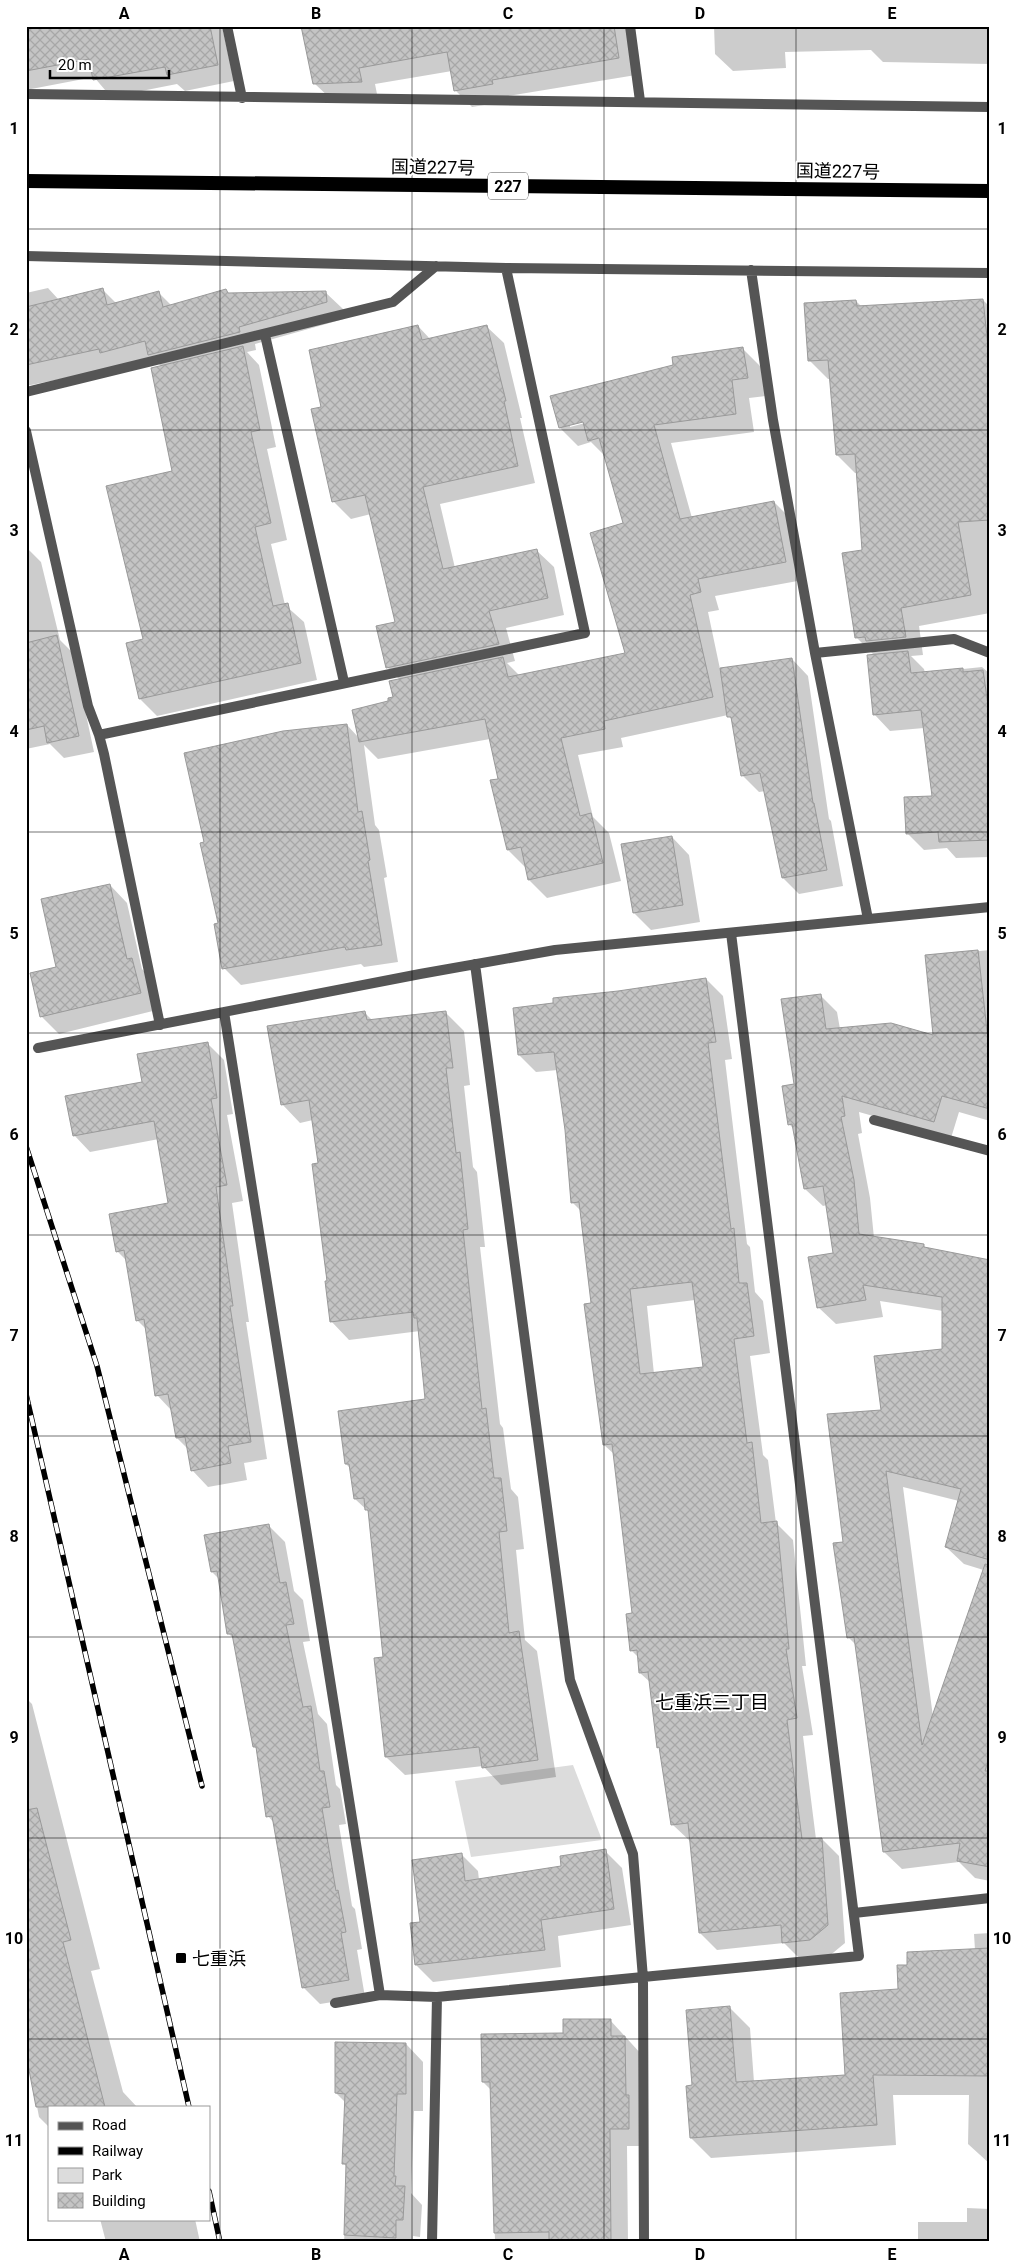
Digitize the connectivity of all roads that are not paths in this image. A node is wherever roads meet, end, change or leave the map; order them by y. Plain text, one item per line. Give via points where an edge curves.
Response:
1 (228, 26) edge
2 (630, 26) edge
3 (26, 94) edge
4 (242, 98) junction
5 (640, 101) junction
6 (990, 107) edge
7 (26, 181) edge
8 (990, 191) edge
9 (26, 256) edge
10 (436, 266) junction
11 (506, 268) junction
12 (751, 270) junction
13 (990, 273) edge
14 (265, 335) junction
15 (26, 392) edge
16 (26, 431) edge
17 (815, 653) junction
18 (990, 653) edge
19 (344, 682) junction
20 (99, 735) junction
21 (990, 907) edge
22 (868, 919) junction
23 (731, 933) junction
24 (475, 964) junction
25 (224, 1012) junction
26 (160, 1025) junction
27 (38, 1048) dead end
28 (874, 1120) dead end
29 (990, 1151) edge
30 (990, 1898) edge
31 (854, 1913) junction
32 (643, 1978) junction
33 (380, 1995) junction
34 (437, 1997) junction
35 (335, 2003) dead end
36 (432, 2242) edge
37 (644, 2242) edge

1 - 4 street
2 - 5 street
3 - 4 street
4 - 5 street
5 - 6 street
7 - 8 highway, 国道227号 / 227
9 - 10 street
10 - 11 street
10 - 14 street via 392,302
11 - 12 street
11 - 19 street via 585,633
12 - 13 street
12 - 17 street via 773,420
14 - 15 street
14 - 19 street
16 - 20 street via 88,706
17 - 18 street via 954,639
17 - 22 street
19 - 20 street
20 - 26 street
21 - 22 street
22 - 23 street
23 - 24 street via 555,950
23 - 31 street
24 - 25 street
24 - 32 street via 570,1680 633,1854
25 - 26 street
25 - 33 street
26 - 27 street
28 - 29 street
30 - 31 street
31 - 32 street via 859,1956
32 - 34 street
32 - 37 street
33 - 34 street
33 - 35 street
34 - 36 street

